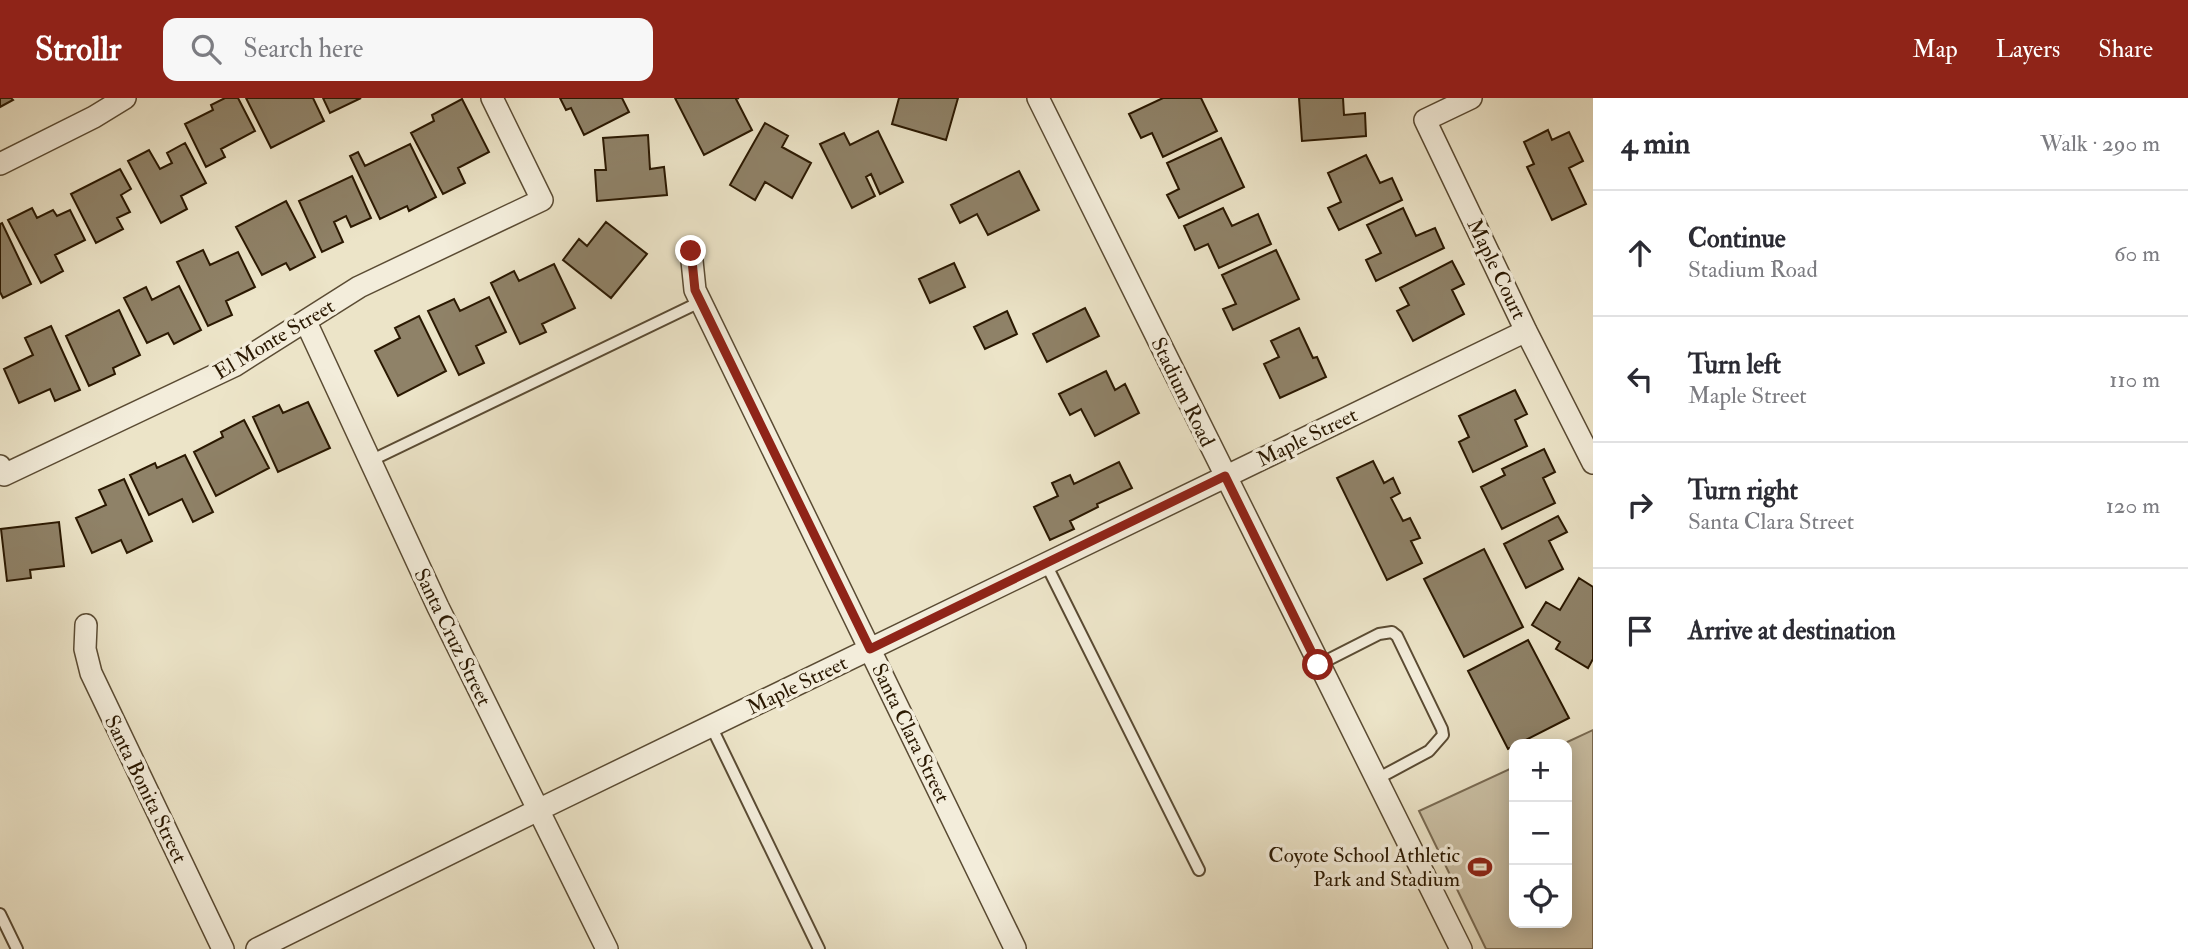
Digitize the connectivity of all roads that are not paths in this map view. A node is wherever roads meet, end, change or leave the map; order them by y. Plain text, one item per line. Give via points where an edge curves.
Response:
1 (124, 98) edge
2 (492, 98) edge
3 (1038, 98) edge
4 (1471, 98) edge
5 (0, 164) edge
6 (691, 251) dead end
7 (701, 302) junction
8 (306, 322) junction
9 (1526, 331) junction
10 (370, 461) junction
11 (1593, 463) edge
12 (2, 471) edge
13 (1225, 476) junction
14 (1046, 564) junction
15 (86, 625) dead end
16 (870, 649) junction
17 (1318, 665) junction
18 (711, 726) junction
19 (1375, 779) junction
20 (538, 810) junction
21 (1199, 870) dead end
22 (0, 914) edge
23 (1015, 948) edge
24 (17, 949) edge
25 (223, 949) edge
26 (257, 949) edge
27 (607, 949) edge
28 (819, 949) edge
29 (1461, 949) edge

1 - 5 street
2 - 8 street, El Monte Street via 541,200 359,287
3 - 13 street, Stadium Road
4 - 9 street, Maple Court via 1425,120
6 - 7 street, Santa Clara Street via 695,290
7 - 10 lane
7 - 16 street, Santa Clara Street
8 - 10 street, Santa Cruz Street
8 - 12 street, El Monte Street via 234,366
9 - 11 street, Maple Court
9 - 13 street, Maple Street
10 - 20 street, Santa Cruz Street
13 - 14 street, Maple Street
13 - 17 street, Stadium Road
14 - 16 street, Maple Street
14 - 21 lane
15 - 25 street, Santa Bonita Street via 91,673
16 - 18 street, Maple Street
16 - 23 street, Santa Clara Street
17 - 19 street, Stadium Road
17 - 19 lane via 1379,634 1397,636 1443,735 1429,751
18 - 20 street, Maple Street
18 - 28 lane
19 - 29 street, Stadium Road
20 - 26 street, Maple Street
20 - 27 street, Santa Cruz Street
22 - 24 lane

